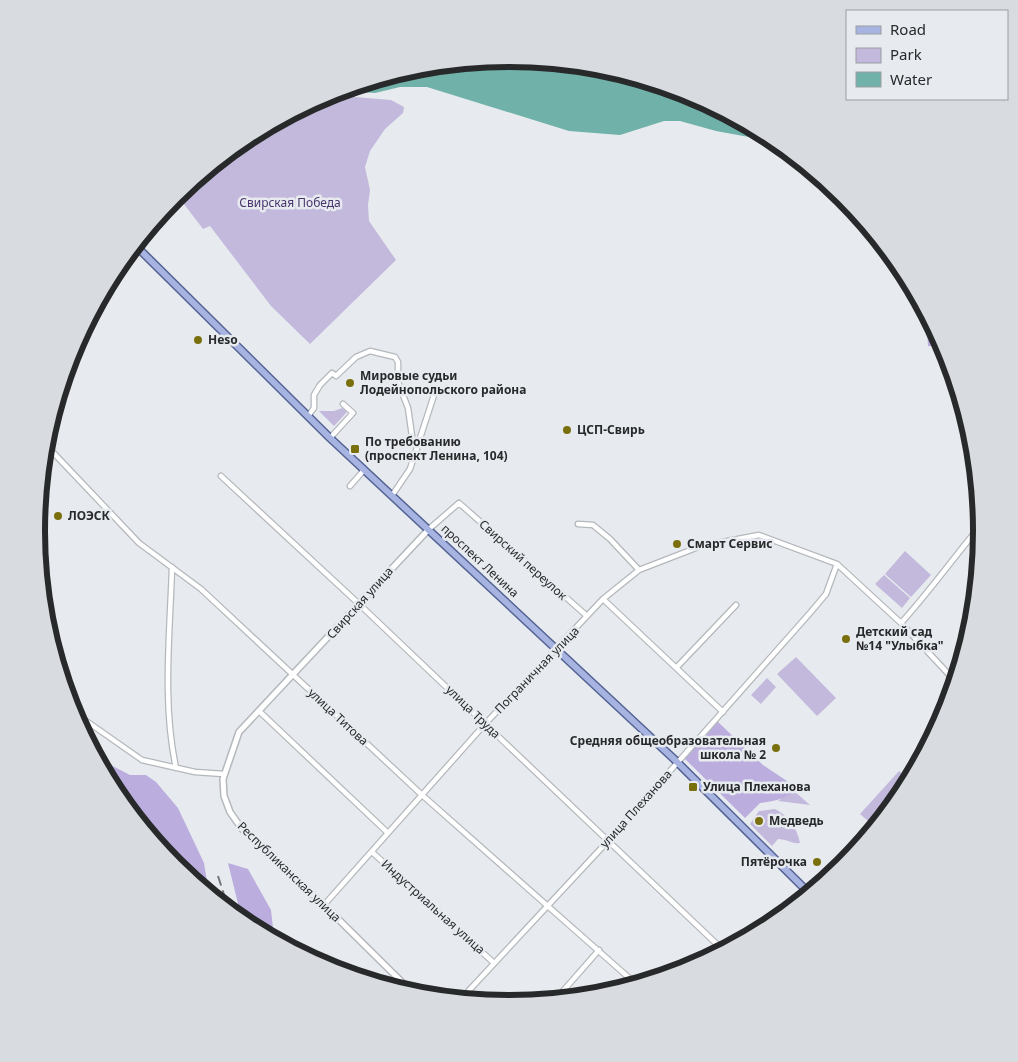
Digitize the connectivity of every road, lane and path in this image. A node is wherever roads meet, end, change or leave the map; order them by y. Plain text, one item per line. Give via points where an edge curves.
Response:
1 (141, 249) edge
2 (435, 392) dead end
3 (343, 404) dead end
4 (308, 416) junction
5 (330, 438) junction
6 (416, 449) junction
7 (52, 451) edge
8 (364, 470) junction
9 (221, 476) dead end
10 (350, 486) dead end
11 (392, 494) junction
12 (459, 503) joint
13 (578, 524) dead end
14 (429, 529) junction
15 (973, 534) edge
16 (837, 564) junction
17 (172, 567) junction
18 (639, 570) junction
19 (603, 599) junction
20 (359, 604) junction
21 (736, 605) dead end
22 (587, 616) junction
23 (902, 623) junction
24 (557, 650) junction
25 (677, 667) junction
26 (293, 675) junction
27 (950, 675) edge
28 (263, 706) joint
29 (259, 710) junction
30 (723, 712) junction
31 (86, 720) edge
32 (485, 724) junction
33 (678, 763) junction
34 (176, 768) junction
35 (224, 774) junction
36 (422, 795) junction
37 (388, 834) junction
38 (608, 841) junction
39 (372, 852) junction
40 (805, 888) edge
41 (324, 905) junction
42 (549, 906) junction
43 (718, 945) edge
44 (599, 950) junction
45 (494, 963) junction
46 (628, 979) edge
47 (402, 982) edge
48 (562, 992) edge
49 (467, 993) edge

1 - 4 main road, проспект Ленина
2 - 6 street
3 - 5 street via 353,413
4 - 5 main road, проспект Ленина
4 - 6 street via 314,408 314,394 332,373 336,376 356,357 370,351 386,354 398,362 398,382 408,408
5 - 8 main road, проспект Ленина
6 - 11 street via 410,469
7 - 17 street, улица Титова via 139,543
8 - 10 street
8 - 11 main road, проспект Ленина
9 - 20 street, улица Труда
11 - 14 main road, проспект Ленина
12 - 14 street, Свирская улица
12 - 22 street, Свирский переулок
13 - 18 street via 593,525
14 - 20 street, Свирская улица
14 - 24 main road, проспект Ленина
15 - 23 street
16 - 18 street, Пограничная улица via 759,535 701,546
16 - 23 street
16 - 30 street, улица Плеханова via 826,594
17 - 26 street, улица Титова via 201,589
17 - 34 street via 169,694 171,745
18 - 19 street, Пограничная улица
19 - 22 street, Пограничная улица
19 - 25 street
20 - 26 street, Свирская улица
20 - 32 street, улица Труда
21 - 25 street
22 - 24 street, Пограничная улица
23 - 27 street
24 - 32 street, Пограничная улица
24 - 33 main road, проспект Ленина
25 - 30 street
26 - 28 street, Свирская улица
26 - 36 street, улица Титова
28 - 29 street, Республиканская улица
29 - 35 street, Республиканская улица via 239,732
29 - 37 street
30 - 33 street, улица Плеханова
31 - 34 street via 142,760
32 - 36 street, Пограничная улица
32 - 38 street, улица Труда
33 - 38 street, улица Плеханова
33 - 40 main road, проспект Ленина
34 - 35 street via 209,775
35 - 41 street, Республиканская улица via 224,796 242,829
36 - 37 street, Пограничная улица
36 - 42 street, улица Титова
37 - 39 street, Пограничная улица
38 - 42 street, улица Плеханова
38 - 43 street, улица Труда
39 - 41 street, Пограничная улица
39 - 45 street, Индустриальная улица
41 - 47 street, Республиканская улица
42 - 44 street, улица Титова
42 - 45 street, улица Плеханова
44 - 46 street, улица Титова
44 - 48 street
45 - 49 street, улица Плеханова

